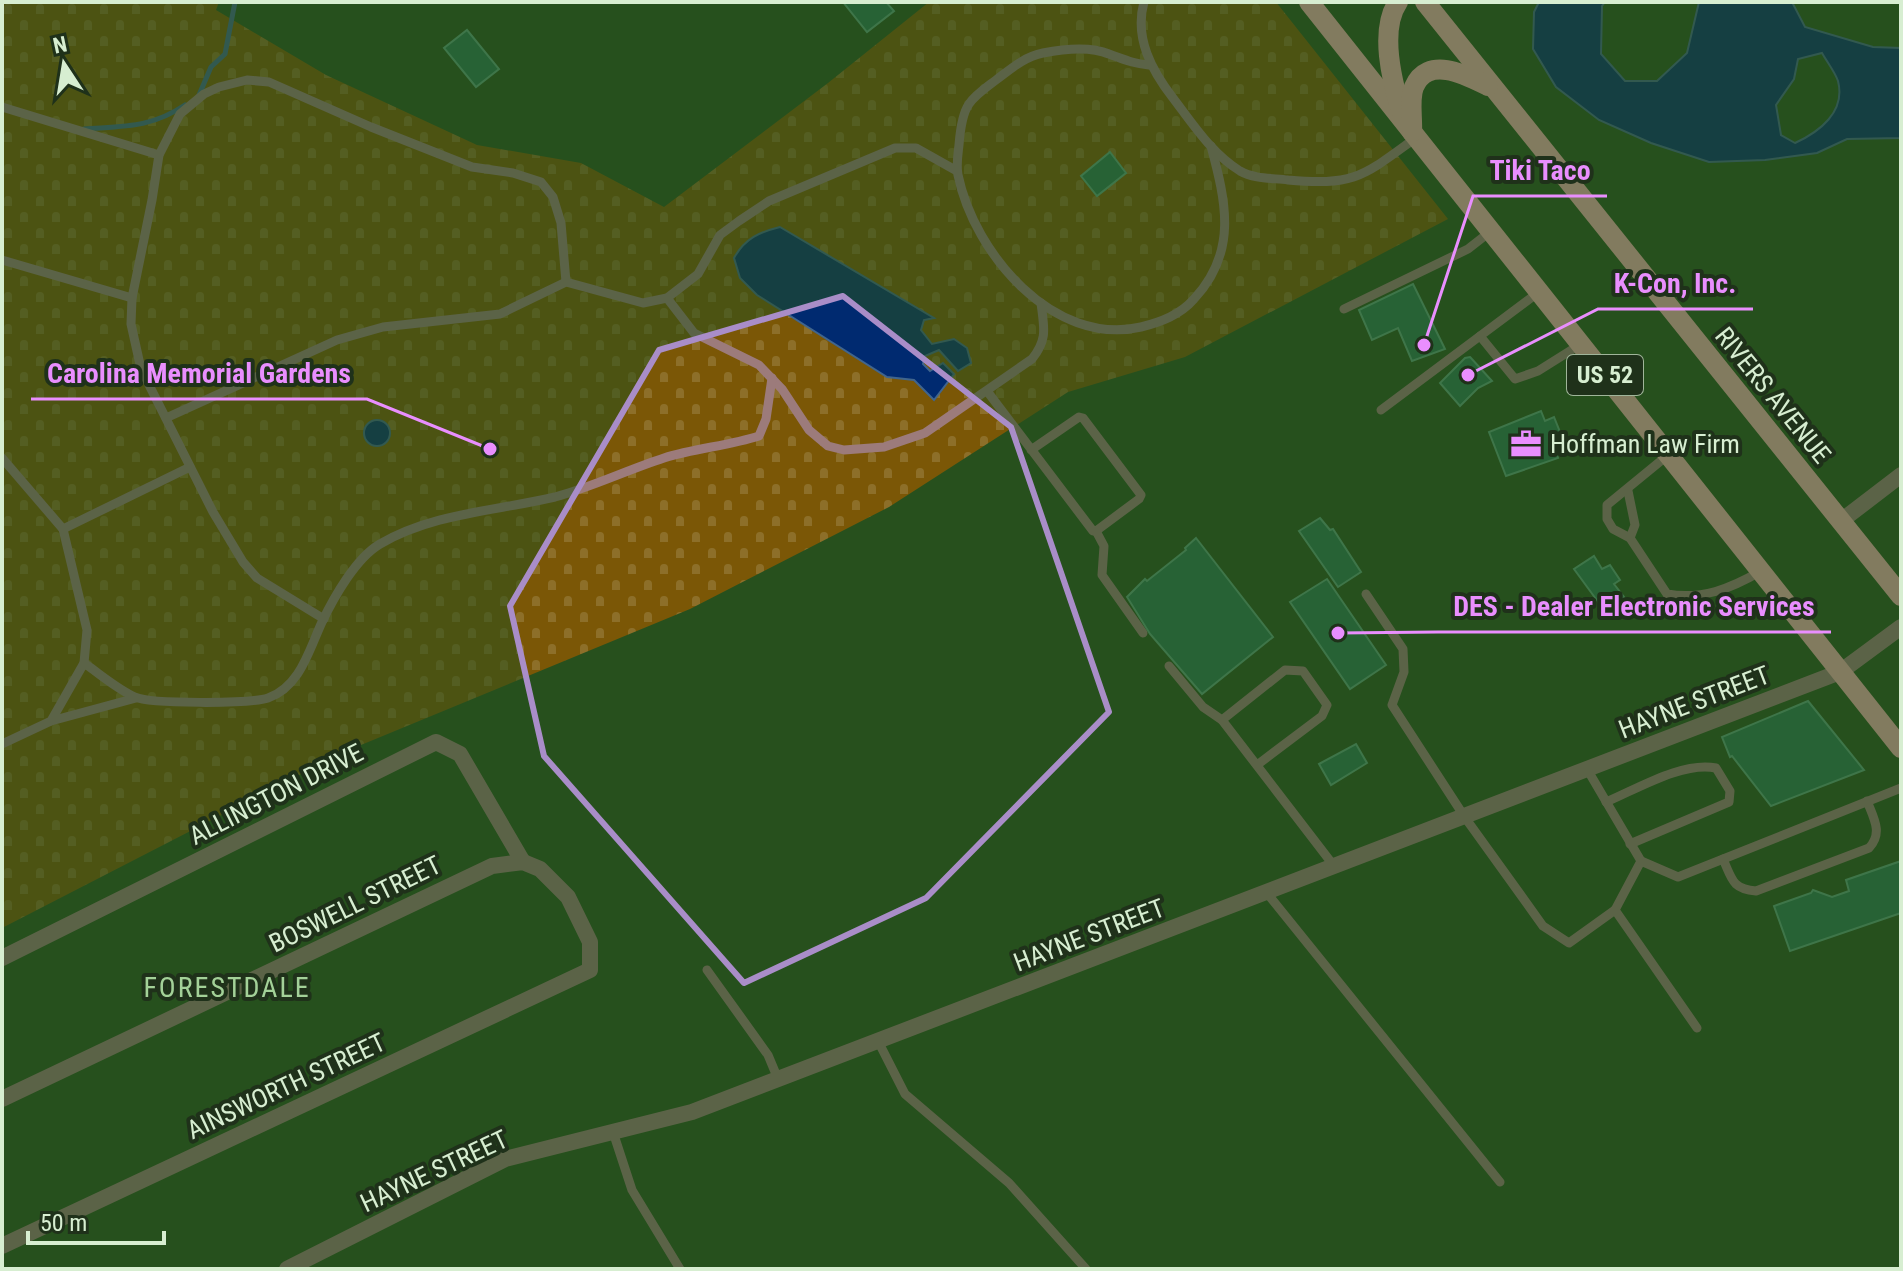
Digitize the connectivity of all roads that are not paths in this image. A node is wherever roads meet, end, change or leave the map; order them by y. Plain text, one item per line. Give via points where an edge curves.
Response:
1 (1144, 2) edge
2 (1309, 2) edge
3 (1398, 2) edge
4 (1425, 2) edge
5 (1149, 65) junction
6 (1496, 90) junction
7 (2, 107) edge
8 (1411, 130) junction
9 (1211, 146) junction
10 (159, 155) junction
11 (957, 171) junction
12 (1491, 231) junction
13 (2, 260) edge
14 (566, 282) junction
15 (1539, 292) junction
16 (132, 298) junction
17 (667, 298) junction
18 (1041, 303) junction
19 (1344, 309) dead end
20 (1480, 336) junction
21 (1581, 344) junction
22 (772, 378) junction
23 (987, 391) junction
24 (1381, 410) dead end
25 (166, 418) junction
26 (1031, 450) junction
27 (1668, 455) junction
28 (2, 458) edge
29 (190, 467) junction
30 (1901, 475) edge
31 (1628, 491) junction
32 (1841, 521) junction
33 (63, 529) junction
34 (1096, 531) junction
35 (1630, 538) junction
36 (1761, 571) junction
37 (1366, 594) dead end
38 (1901, 596) edge
39 (324, 619) junction
40 (1901, 627) edge
41 (1143, 633) dead end
42 (84, 663) junction
43 (1169, 666) dead end
44 (1840, 672) junction
45 (136, 698) junction
46 (1222, 720) junction
47 (51, 721) junction
48 (2, 744) edge
49 (1901, 748) edge
50 (1257, 765) junction
51 (1587, 769) junction
52 (1901, 788) edge
53 (1867, 801) junction
54 (1606, 802) junction
55 (1464, 816) junction
56 (1630, 844) junction
57 (1723, 859) junction
58 (1641, 861) junction
59 (523, 862) junction
60 (1334, 866) junction
61 (1266, 892) junction
62 (1615, 910) junction
63 (2, 958) edge
64 (707, 970) dead end
65 (1697, 1028) dead end
66 (878, 1041) junction
67 (778, 1079) junction
68 (2, 1099) edge
69 (613, 1132) junction
70 (1500, 1182) dead end
71 (2, 1246) edge
72 (287, 1269) edge
73 (680, 1269) edge
74 (1086, 1269) edge

1 - 5 lane via 1142,34
2 - 8 main road, US 52
3 - 8 main road via 1393,9 1390,73
4 - 6 main road, RIVERS AVENUE
5 - 9 lane
5 - 11 lane via 1087,49 1022,59 967,106
6 - 8 main road via 1453,70 1426,74 1413,91
6 - 32 main road, RIVERS AVENUE
7 - 10 lane
8 - 9 lane via 1378,166 1337,182 1253,176
8 - 12 main road, US 52
9 - 18 lane via 1225,242 1206,287 1188,306 1161,322 1127,330 1096,328
10 - 14 lane via 180,114 204,94 247,80 269,82 472,167 541,182 553,197 561,223
10 - 16 lane
11 - 17 lane via 916,148 895,148 769,201 720,235 698,274
11 - 18 lane via 970,212 996,256
12 - 15 main road, US 52
12 - 19 lane via 1468,249
13 - 16 lane
14 - 17 lane via 643,303
14 - 25 lane via 500,314 383,327 337,340
15 - 20 lane
15 - 21 main road, US 52
16 - 25 lane via 131,324 141,369
17 - 22 lane via 694,333 759,365
18 - 23 lane via 1043,346
20 - 21 lane via 1515,379
20 - 24 lane
21 - 27 main road, US 52
22 - 23 lane via 809,430 828,446 844,450 884,447 925,433
22 - 39 lane via 759,436 666,457 557,496 440,518 407,531 361,559
23 - 26 lane
25 - 29 lane
26 - 34 lane
26 - 34 lane via 1083,418 1141,495
27 - 31 lane
27 - 36 main road, US 52
28 - 33 lane
29 - 33 lane
29 - 39 lane via 257,578
30 - 32 street
31 - 35 lane via 1635,525
31 - 35 lane via 1607,505 1606,512 1613,529
32 - 38 main road, RIVERS AVENUE
33 - 42 lane via 87,630
34 - 41 lane via 1104,546 1102,575
35 - 36 lane via 1667,594 1688,598 1731,589
36 - 44 main road, US 52
37 - 55 lane via 1403,649 1404,672 1392,705
39 - 45 lane via 293,681 269,697 228,703
40 - 44 street, HAYNE STREET
42 - 45 lane
42 - 47 lane
43 - 46 lane via 1203,707
44 - 49 main road, US 52
44 - 51 street, HAYNE STREET
45 - 47 lane
46 - 50 lane
46 - 50 lane via 1285,670 1303,671 1327,705 1322,716
47 - 48 lane
50 - 60 lane
51 - 54 lane
51 - 55 street, HAYNE STREET
52 - 53 lane
53 - 57 lane
53 - 57 lane via 1878,830 1869,848 1756,891 1736,886
54 - 56 lane
54 - 56 lane via 1702,765 1716,768 1730,791 1729,802
55 - 60 street, HAYNE STREET
55 - 62 lane via 1543,926 1569,943
56 - 58 lane
57 - 58 lane via 1678,877
58 - 62 lane
59 - 63 street, ALLINGTON DRIVE via 460,754 436,742
59 - 68 street, BOSWELL STREET via 492,866
59 - 71 street, AINSWORTH STREET via 540,869 568,897 590,942 590,970
60 - 61 street, HAYNE STREET
61 - 66 street, HAYNE STREET
61 - 70 lane
62 - 65 lane
64 - 67 lane via 768,1055
66 - 67 street, HAYNE STREET
66 - 74 lane via 905,1094 1009,1183
67 - 69 street, HAYNE STREET via 692,1112
69 - 72 street, HAYNE STREET via 505,1159
69 - 73 lane via 632,1190

